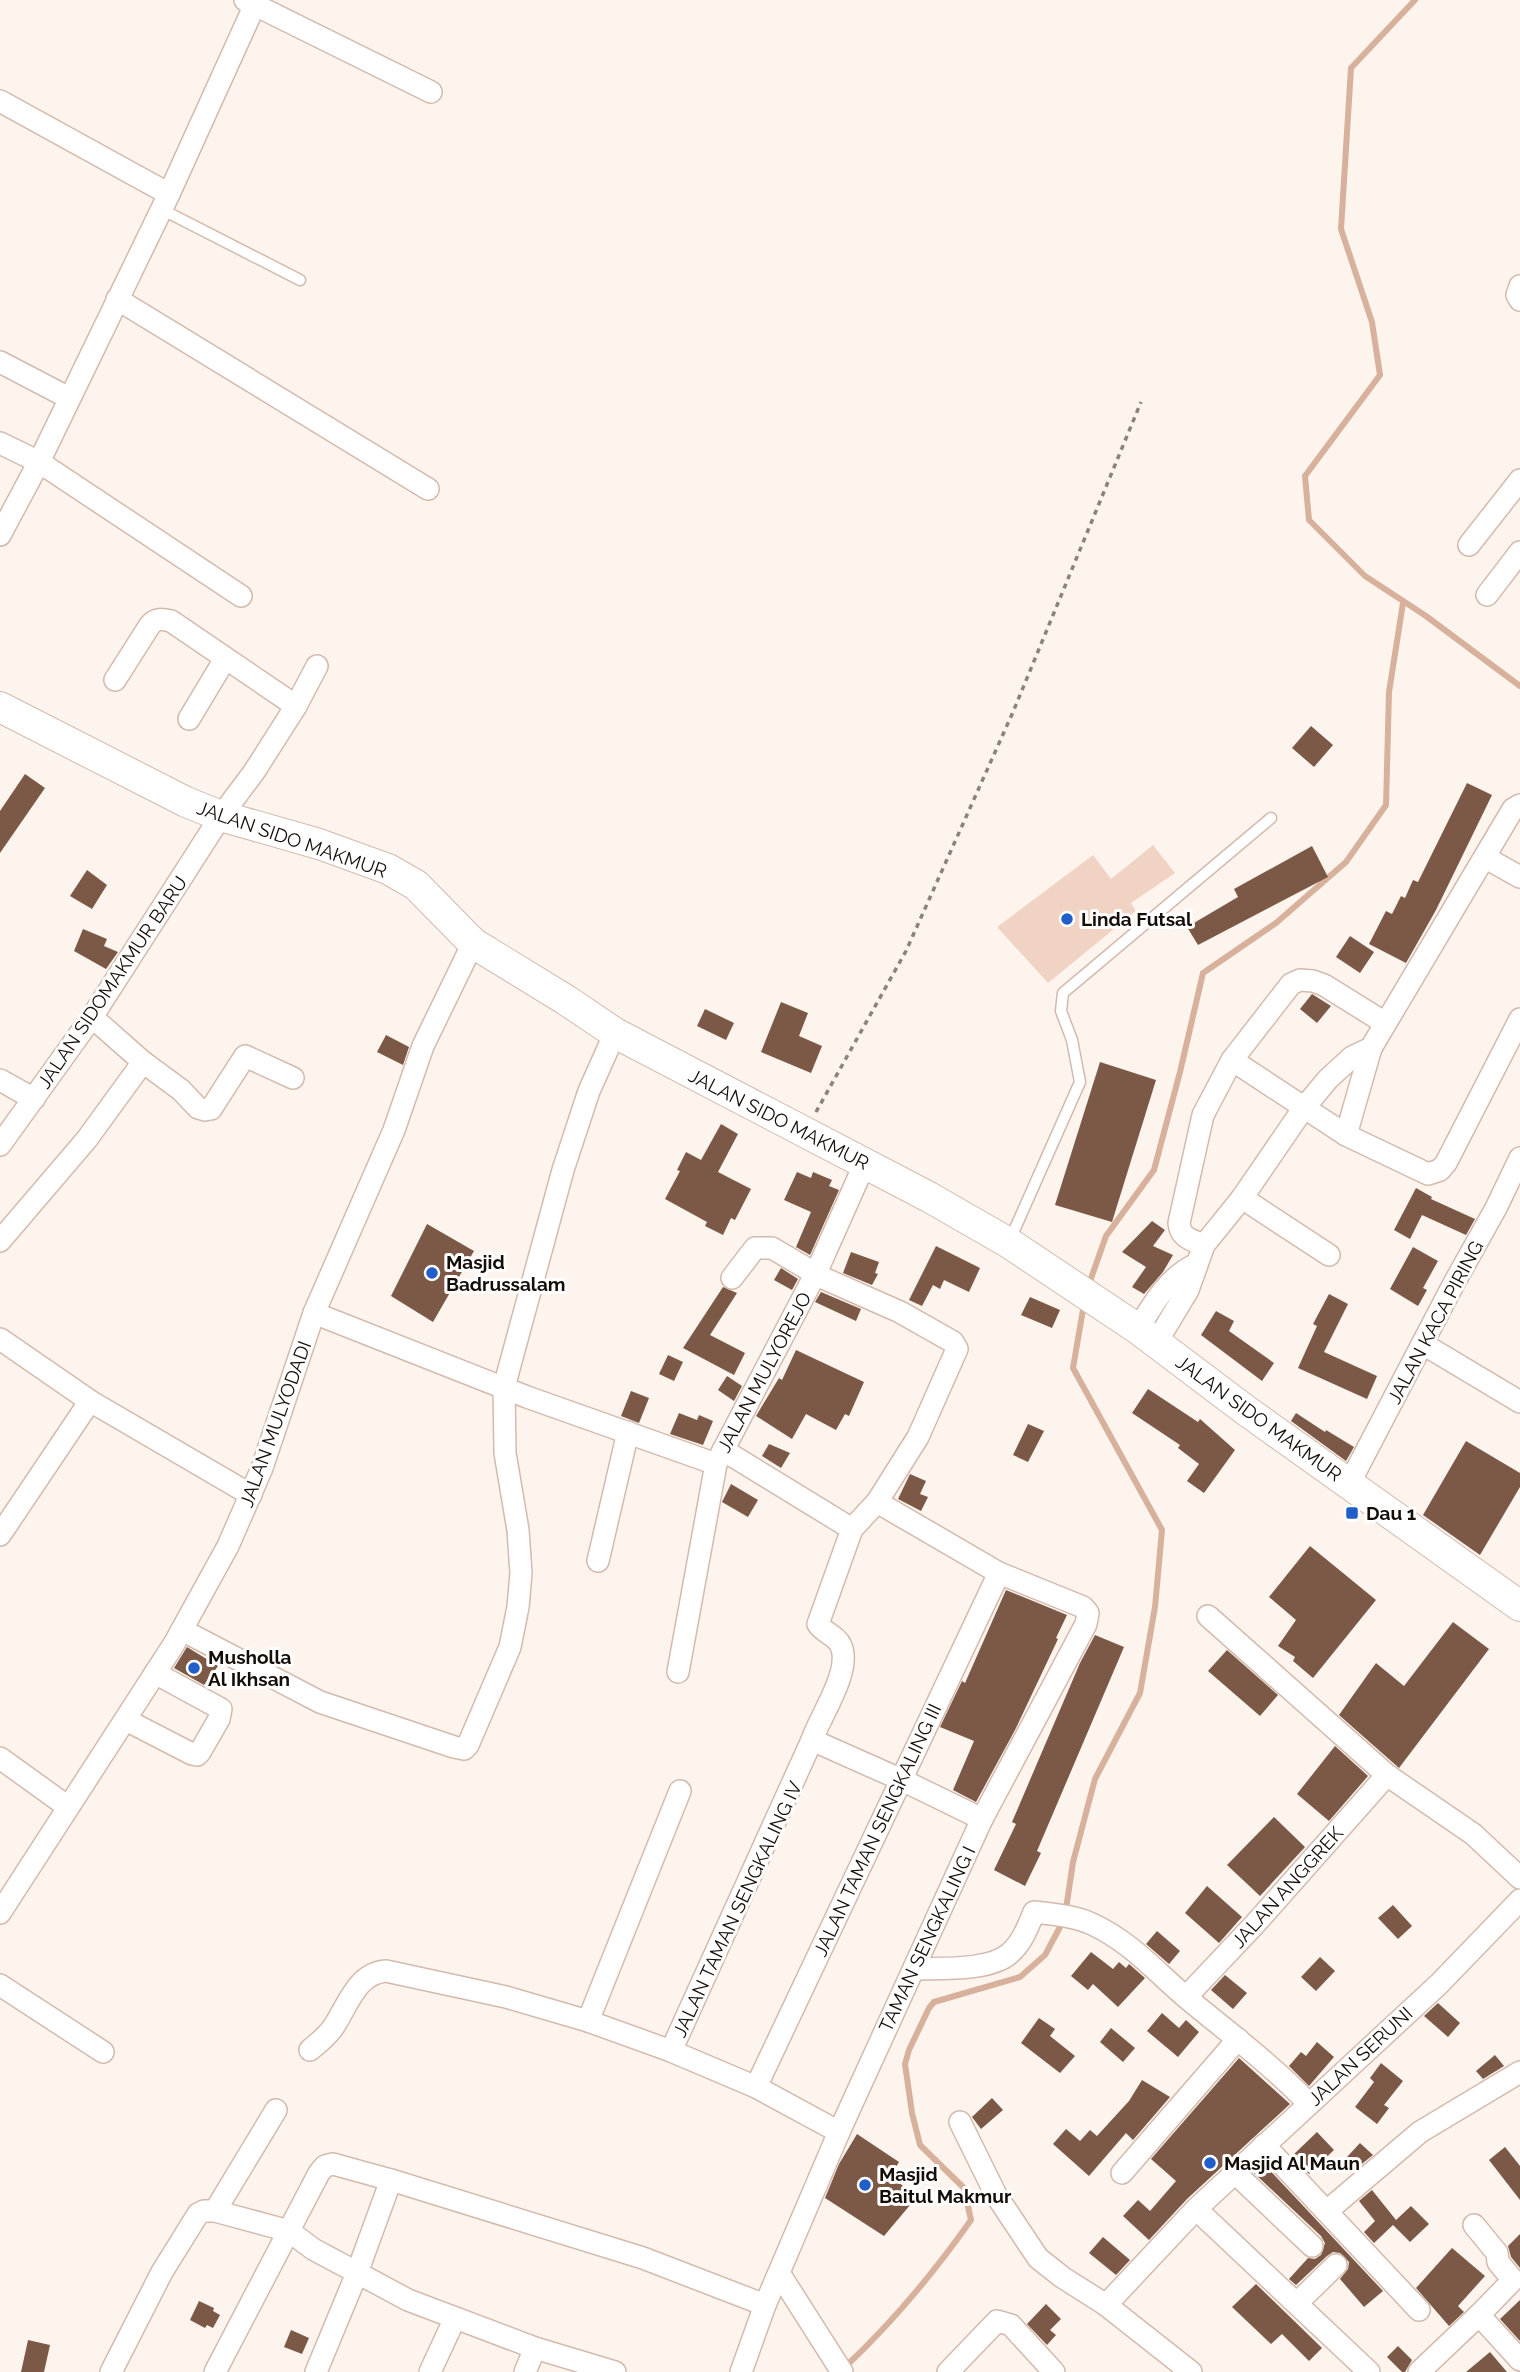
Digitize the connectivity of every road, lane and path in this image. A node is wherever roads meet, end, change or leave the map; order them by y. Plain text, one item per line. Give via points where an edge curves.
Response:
1 (252, 2) edge
2 (431, 92) dead end
3 (0, 102) edge
4 (165, 202) junction
5 (300, 280) dead end
6 (1520, 286) edge
7 (117, 299) junction
8 (1520, 300) edge
9 (0, 362) edge
10 (69, 398) junction
11 (1141, 402) dead end
12 (0, 443) edge
13 (39, 462) junction
14 (1520, 480) edge
15 (428, 489) dead end
16 (0, 536) edge
17 (1469, 545) dead end
18 (1520, 552) edge
19 (241, 596) dead end
20 (1487, 596) dead end
21 (225, 659) junction
22 (317, 666) dead end
23 (115, 680) dead end
24 (0, 706) edge
25 (296, 706) junction
26 (189, 719) dead end
27 (1520, 805) edge
28 (221, 816) junction
29 (1271, 818) dead end
30 (1486, 858) junction
31 (1520, 877) edge
32 (473, 943) junction
33 (92, 1017) junction
34 (1520, 1019) edge
35 (1385, 1023) junction
36 (615, 1033) junction
37 (1371, 1048) junction
38 (1232, 1060) junction
39 (143, 1062) junction
40 (293, 1079) dead end
41 (0, 1080) edge
42 (34, 1099) junction
43 (1303, 1109) junction
44 (805, 1132) junction
45 (1346, 1135) junction
46 (0, 1146) edge
47 (1520, 1158) edge
48 (864, 1163) junction
49 (1242, 1198) junction
50 (0, 1241) edge
51 (1009, 1243) junction
52 (1200, 1255) junction
53 (1329, 1255) dead end
54 (816, 1273) junction
55 (732, 1278) dead end
56 (314, 1313) junction
57 (1147, 1336) junction
58 (0, 1339) edge
59 (1423, 1344) junction
60 (511, 1390) junction
61 (90, 1401) junction
62 (1520, 1402) edge
63 (628, 1432) junction
64 (720, 1457) junction
65 (1349, 1484) junction
66 (251, 1495) junction
67 (877, 1502) junction
68 (852, 1529) junction
69 (0, 1535) edge
70 (598, 1561) dead end
71 (999, 1573) junction
72 (1520, 1606) edge
73 (1208, 1616) dead end
74 (182, 1630) junction
75 (678, 1672) dead end
76 (156, 1673) junction
77 (126, 1720) junction
78 (812, 1740) junction
79 (0, 1758) edge
80 (1387, 1775) junction
81 (902, 1780) junction
82 (680, 1791) dead end
83 (68, 1807) junction
84 (982, 1819) junction
85 (1520, 1878) edge
86 (1520, 1900) edge
87 (1, 1910) edge
88 (914, 1969) junction
89 (0, 1985) edge
90 (1186, 1997) junction
91 (588, 2021) junction
92 (1238, 2039) junction
93 (310, 2050) dead end
94 (671, 2051) junction
95 (103, 2052) dead end
96 (1520, 2072) edge
97 (756, 2087) junction
98 (1309, 2104) junction
99 (276, 2110) dead end
100 (960, 2122) dead end
101 (839, 2132) junction
102 (1264, 2145) junction
103 (1122, 2173) dead end
104 (1235, 2173) junction
105 (391, 2180) junction
106 (1196, 2209) junction
107 (215, 2211) junction
108 (1327, 2211) junction
109 (1474, 2225) dead end
110 (289, 2231) junction
111 (1312, 2246) dead end
112 (1336, 2265) dead end
113 (357, 2273) junction
114 (779, 2273) junction
115 (1297, 2303) junction
116 (765, 2305) junction
117 (1106, 2305) junction
118 (1419, 2310) dead end
119 (1479, 2315) junction
120 (454, 2318) junction
121 (534, 2348) junction
122 (1520, 2360) edge
123 (111, 2372) edge
124 (215, 2372) edge
125 (316, 2372) edge
126 (430, 2372) edge
127 (525, 2372) edge
128 (615, 2372) edge
129 (741, 2372) edge
130 (842, 2372) edge
131 (948, 2372) edge
132 (1054, 2372) edge
133 (1191, 2372) edge
134 (1369, 2372) edge
135 (1419, 2372) edge

1 - 2 street
1 - 4 street
3 - 4 street
4 - 5 lane
4 - 7 street
6 - 8 street
7 - 10 street
7 - 15 street
9 - 10 street
10 - 13 street
11 - 44 path via 1013,712 906,951
12 - 13 street
13 - 16 street
13 - 19 street
14 - 17 street
18 - 20 street
21 - 23 street via 171,621 159,619 150,625
21 - 25 street
21 - 26 street
22 - 25 street, JALAN SIDOMAKMUR BARU
24 - 28 main road, JALAN SIDO MAKMUR
25 - 28 street, JALAN SIDOMAKMUR BARU
27 - 30 street via 1513,809
28 - 32 main road, JALAN SIDO MAKMUR via 388,869 416,885
28 - 33 street, JALAN SIDOMAKMUR BARU
29 - 51 lane via 1063,993 1060,1011 1072,1040 1080,1082
30 - 31 street
30 - 35 street
32 - 36 main road, JALAN SIDO MAKMUR
32 - 56 street, JALAN MULYODADI via 423,1046 394,1130
33 - 39 street
33 - 42 street, JALAN SIDOMAKMUR BARU
34 - 45 street via 1440,1170 1421,1172
35 - 37 street
35 - 38 street via 1324,985 1300,980 1285,990
36 - 44 main road, JALAN SIDO MAKMUR
36 - 60 street via 589,1091 563,1170
37 - 43 street via 1352,1057
37 - 45 street
38 - 43 street
38 - 52 street via 1203,1115 1179,1223
39 - 40 street via 205,1110 211,1109 245,1056
39 - 50 street via 87,1139
41 - 42 street
42 - 46 street, JALAN SIDOMAKMUR BARU
43 - 45 street
43 - 49 street
44 - 48 main road, JALAN SIDO MAKMUR
47 - 59 street, JALAN KACA PIRING
48 - 51 main road, JALAN SIDO MAKMUR
48 - 54 street, JALAN MULYOREJO
49 - 52 street
49 - 53 street
51 - 57 main road, JALAN SIDO MAKMUR
52 - 57 street via 1188,1290
54 - 55 street via 763,1246 755,1248
54 - 64 street, JALAN MULYOREJO
54 - 67 street via 900,1312 953,1342 957,1349 918,1437
56 - 60 street
56 - 66 street, JALAN MULYODADI
57 - 65 main road, JALAN SIDO MAKMUR
58 - 61 street
59 - 62 street
59 - 65 street, JALAN KACA PIRING
60 - 63 street
60 - 74 street via 505,1453 521,1573 516,1623 502,1667 464,1748 320,1702
61 - 66 street
61 - 69 street
63 - 64 street
63 - 70 street
64 - 68 street
64 - 75 street, JALAN MULYOREJO
65 - 72 main road, JALAN SIDO MAKMUR
66 - 74 street, JALAN MULYODADI
67 - 68 street
67 - 71 street
68 - 78 street, JALAN TAMAN SENGKALING IV via 818,1624 842,1647 844,1668
71 - 81 street, JALAN TAMAN SENGKALING III
71 - 84 street, TAMAN SENGKALING I via 1088,1613
73 - 80 street
74 - 76 street, JALAN MULYODADI
76 - 77 street, JALAN MULYODADI
76 - 77 street via 221,1709 200,1752 192,1754
77 - 83 street, JALAN MULYODADI
78 - 81 street
78 - 94 street, JALAN TAMAN SENGKALING IV
79 - 83 street
80 - 85 street via 1473,1834
80 - 90 street, JALAN ANGGREK
81 - 84 street
81 - 97 street, JALAN TAMAN SENGKALING III
82 - 91 street
83 - 87 street, JALAN MULYODADI
84 - 88 street, TAMAN SENGKALING I
86 - 98 street, JALAN SERUNI via 1439,1984
88 - 90 street via 981,1965 1008,1956 1021,1941 1034,1912 1089,1922 1120,1939
88 - 101 street, TAMAN SENGKALING I
89 - 95 street
90 - 92 street
91 - 93 street via 506,1997 376,1972 354,1991 334,2027
91 - 94 street
92 - 98 street
92 - 103 street
94 - 97 street
96 - 108 street via 1420,2132
97 - 101 street
98 - 102 street, JALAN SERUNI
99 - 107 street
100 - 117 street via 996,2195 1038,2258
101 - 114 street, TAMAN SENGKALING I
102 - 104 street, JALAN SERUNI
102 - 108 street
104 - 106 street, JALAN SERUNI
104 - 111 street
105 - 110 street via 333,2164 325,2166
105 - 113 street
105 - 116 street via 643,2258
106 - 115 street
106 - 117 street, JALAN SERUNI
107 - 110 street
107 - 123 street via 198,2214 162,2272
108 - 118 street
109 - 119 street via 1513,2280
110 - 113 street
110 - 124 street
112 - 115 street
113 - 120 street
113 - 125 street
114 - 116 street, TAMAN SENGKALING I
114 - 130 street
115 - 134 street
116 - 129 street, TAMAN SENGKALING I
117 - 133 street
119 - 122 street
119 - 135 street
120 - 121 street
120 - 126 street
121 - 127 street
121 - 128 street
131 - 132 street via 997,2321 1011,2325

